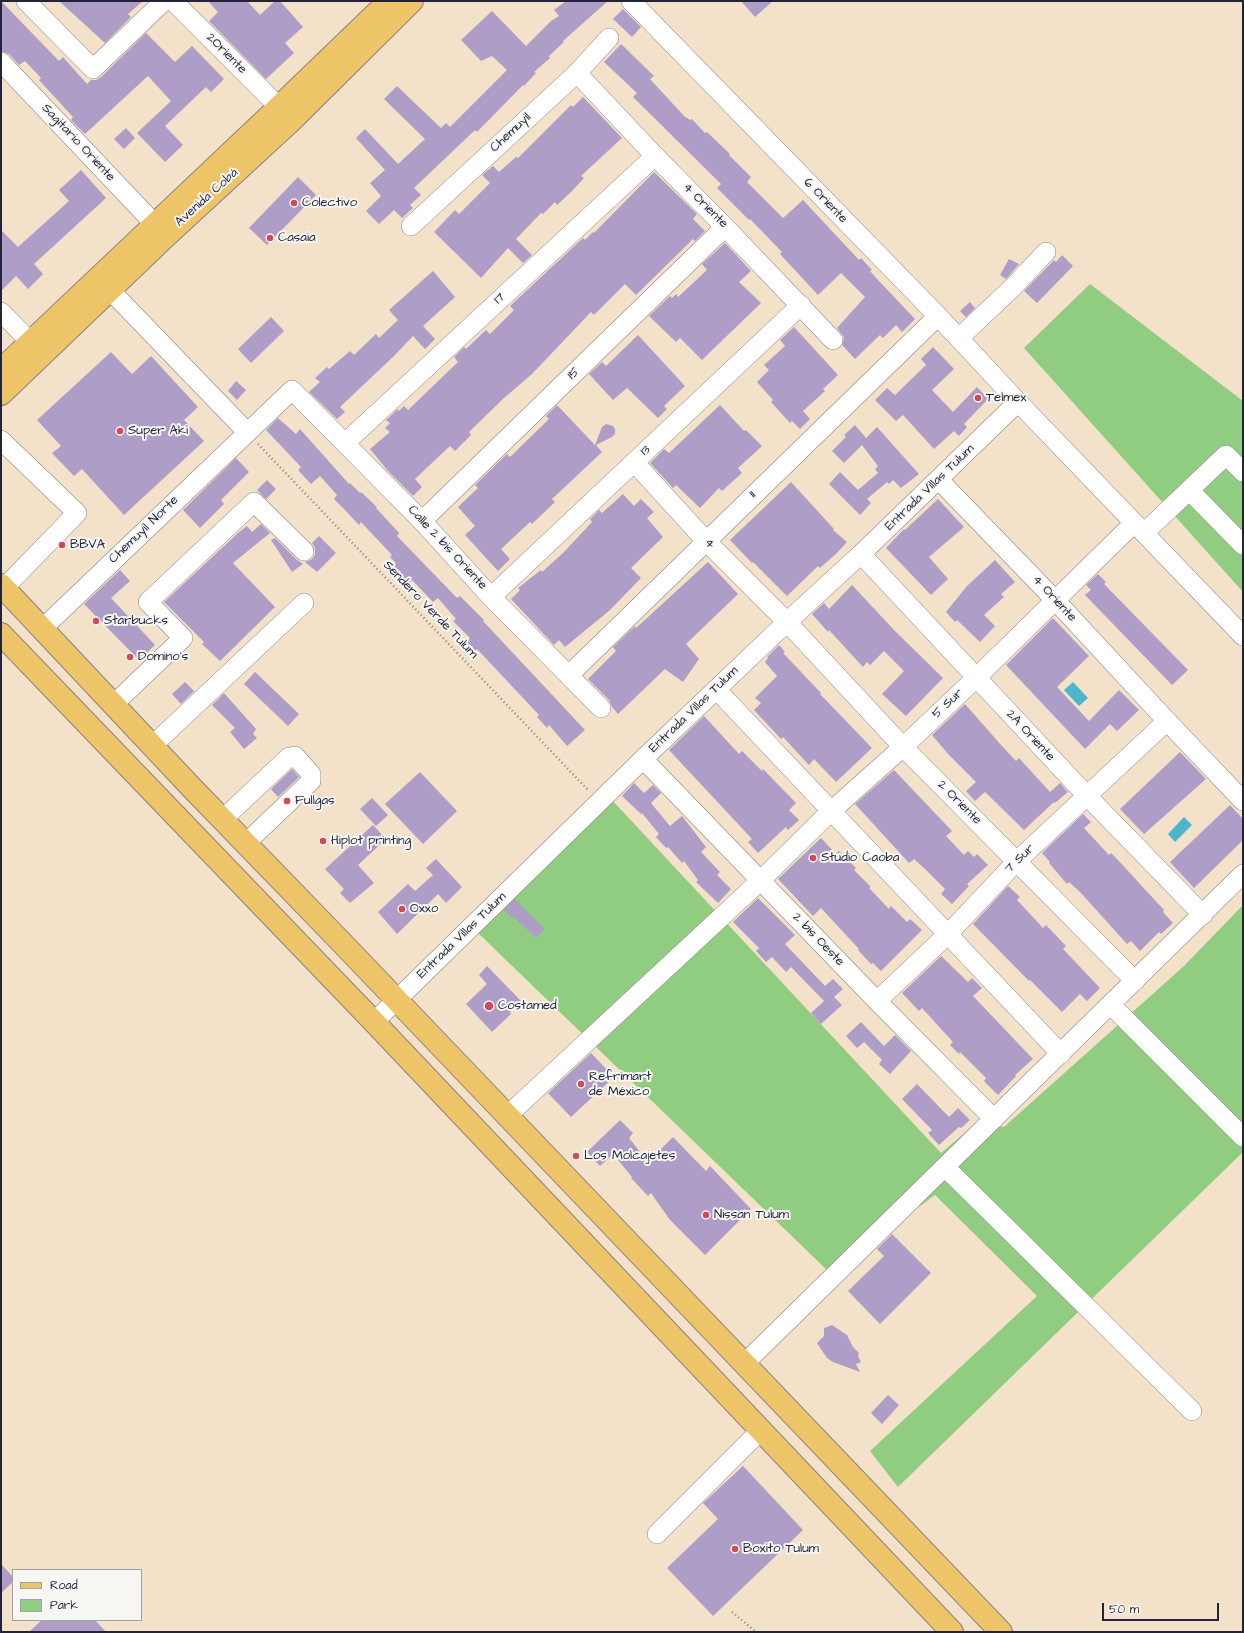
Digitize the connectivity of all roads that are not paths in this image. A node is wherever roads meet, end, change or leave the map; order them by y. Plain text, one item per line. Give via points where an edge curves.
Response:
1 (26, 1) edge
2 (164, 1) edge
3 (173, 1) edge
4 (631, 1) edge
5 (400, 3) edge
6 (609, 38) dead end
7 (1, 62) edge
8 (577, 72) junction
9 (279, 107) junction
10 (655, 156) junction
11 (411, 226) dead end
12 (725, 227) junction
13 (160, 230) junction
14 (1046, 252) dead end
15 (109, 289) junction
16 (801, 305) junction
17 (1, 312) edge
18 (938, 316) junction
19 (959, 338) junction
20 (833, 340) dead end
21 (36, 348) junction
22 (1, 370) edge
23 (1, 394) edge
24 (1018, 402) junction
25 (247, 432) junction
26 (1, 440) edge
27 (345, 443) junction
28 (634, 462) junction
29 (1243, 472) edge
30 (939, 480) junction
31 (1189, 490) junction
32 (422, 521) junction
33 (1139, 528) junction
34 (706, 541) junction
35 (1243, 545) edge
36 (304, 551) dead end
37 (861, 554) junction
38 (3, 586) edge
39 (491, 597) junction
40 (1055, 600) junction
41 (304, 603) dead end
42 (787, 622) junction
43 (42, 629) junction
44 (1, 634) edge
45 (1243, 636) edge
46 (569, 675) junction
47 (976, 678) junction
48 (716, 689) junction
49 (112, 705) junction
50 (601, 708) dead end
51 (1167, 722) junction
52 (152, 746) junction
53 (903, 747) junction
54 (643, 759) junction
55 (192, 788) junction
56 (1088, 797) junction
57 (1243, 801) edge
58 (170, 810) junction
59 (830, 812) junction
60 (223, 819) junction
61 (246, 843) junction
62 (1017, 861) junction
63 (1242, 878) edge
64 (760, 881) junction
65 (1203, 915) junction
66 (948, 934) junction
67 (1135, 981) junction
68 (395, 999) junction
69 (877, 1001) junction
70 (1111, 1005) junction
71 (374, 1022) junction
72 (1061, 1054) junction
73 (507, 1116) junction
74 (994, 1119) junction
75 (1243, 1137) edge
76 (945, 1167) junction
77 (745, 1363) junction
78 (1192, 1411) dead end
79 (761, 1430) junction
80 (657, 1534) dead end
81 (952, 1632) edge
82 (1001, 1632) edge

1 - 2 street via 93,69
3 - 9 street, 2Oriente
4 - 18 street, 6 Oriente
5 - 9 main road, Avenida Cobá
5 - 13 main road, Avenida Cobá via 290,122
6 - 8 street, Chemuyil
7 - 13 street, Sagitario Oriente
8 - 10 street, 4 Oriente
8 - 11 street, Chemuyil
9 - 13 main road, Avenida Cobá
10 - 12 street, 4 Oriente
10 - 27 street, 17
12 - 16 street, 4 Oriente
12 - 32 street, 15
13 - 15 main road, Avenida Cobá
13 - 21 main road, Avenida Cobá
14 - 19 street
15 - 21 main road, Avenida Cobá
15 - 25 street
16 - 20 street, 4 Oriente
16 - 28 street, 13
17 - 21 street
18 - 19 street, 6 Oriente
18 - 34 street, 11
19 - 24 street, 6 Oriente
21 - 22 main road, Avenida Cobá
21 - 23 main road, Avenida Cobá
24 - 30 street, Entrada Villas Tulum
24 - 33 street, 6 Oriente
25 - 27 street, Calle 2 bis Oriente via 292,390
25 - 43 street, Chemuyil Norte
26 - 38 street via 76,513
27 - 32 street, Calle 2 bis Oriente
28 - 34 street, 4
28 - 39 street, 13
29 - 31 street, 5 Sur via 1226,454
30 - 37 street, Entrada Villas Tulum
30 - 40 street, 4 Oriente
31 - 33 street, 5 Sur
31 - 35 street
32 - 39 street, Calle 2 bis Oriente
33 - 40 street, 5 Sur
33 - 45 street, 6 Oriente
34 - 42 street, 4
34 - 46 street, 11
36 - 49 street via 254,502 148,602 183,638
37 - 42 street, Entrada Villas Tulum
37 - 47 street, 2A Oriente
38 - 43 main road
39 - 46 street, Calle 2 bis Oriente
40 - 47 street, 5 Sur
40 - 51 street, 4 Oriente
41 - 52 street
42 - 48 street, Entrada Villas Tulum
42 - 53 street, 2 Oriente
43 - 49 main road
44 - 58 main road
46 - 50 street, Calle 2 bis Oriente
47 - 53 street, 5 Sur
47 - 56 street, 2A Oriente
48 - 54 street, Entrada Villas Tulum
48 - 59 street
49 - 52 main road
51 - 56 street, 7 Sur
51 - 57 street, 4 Oriente
52 - 55 main road
53 - 59 street, 5 Sur
53 - 62 street, 2 Oriente
54 - 64 street, 2 bis Oeste
54 - 68 street, Entrada Villas Tulum
55 - 58 main road
55 - 60 main road
56 - 62 street, 7 Sur
56 - 65 street, 2A Oriente
58 - 71 main road
59 - 64 street, 5 Sur
59 - 66 street
60 - 61 main road
60 - 61 street via 289,757 295,756 311,774 311,781
61 - 68 main road
62 - 66 street, 7 Sur
62 - 67 street, 2 Oriente
63 - 65 street
64 - 69 street, 2 bis Oeste
64 - 73 street, 5 Sur
65 - 67 street
66 - 69 street, 7 Sur
66 - 72 street
67 - 70 street
68 - 71 street, Entrada Villas Tulum
68 - 73 main road
69 - 74 street, 2 bis Oeste
70 - 72 street
70 - 75 street
71 - 79 main road
72 - 74 street
73 - 77 main road
74 - 76 street
76 - 77 street
76 - 78 street
77 - 82 main road
79 - 80 street
79 - 81 main road

